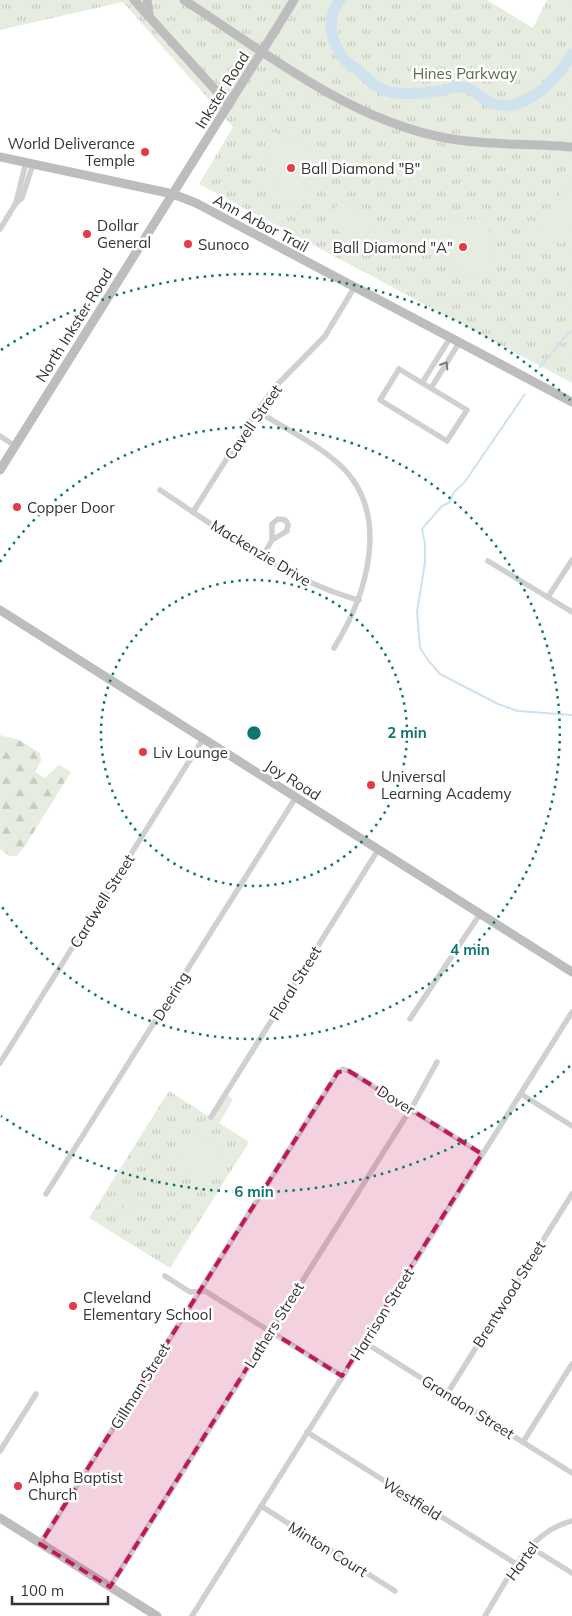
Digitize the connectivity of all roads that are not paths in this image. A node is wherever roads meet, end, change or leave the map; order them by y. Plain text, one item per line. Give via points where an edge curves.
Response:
1 (147, 0) edge
2 (184, 0) edge
3 (294, 0) edge
4 (136, 1) edge
5 (152, 21) junction
6 (229, 105) junction
7 (572, 147) edge
8 (0, 157) edge
9 (29, 163) junction
10 (173, 194) junction
11 (0, 229) edge
12 (354, 288) junction
13 (450, 338) junction
14 (459, 343) junction
15 (422, 382) junction
16 (431, 388) junction
17 (572, 402) edge
18 (257, 411) junction
19 (0, 436) edge
20 (15, 446) junction
21 (0, 470) edge
22 (160, 490) dead end
23 (193, 512) junction
24 (272, 540) dead end
25 (263, 556) junction
26 (572, 560) edge
27 (488, 561) dead end
28 (548, 597) junction
29 (359, 600) junction
30 (0, 610) edge
31 (572, 612) edge
32 (334, 648) dead end
33 (204, 739) junction
34 (296, 797) junction
35 (378, 850) junction
36 (480, 914) junction
37 (572, 972) edge
38 (572, 1012) edge
39 (410, 1020) dead end
40 (437, 1062) dead end
41 (0, 1063) edge
42 (521, 1094) junction
43 (319, 1101) joint
44 (410, 1109) junction
45 (211, 1117) dead end
46 (572, 1126) edge
47 (482, 1154) junction
48 (46, 1194) dead end
49 (572, 1194) edge
50 (165, 1276) dead end
51 (199, 1292) junction
52 (270, 1331) junction
53 (364, 1342) junction
54 (572, 1364) edge
55 (342, 1376) junction
56 (36, 1394) dead end
57 (447, 1394) junction
58 (307, 1432) junction
59 (523, 1442) junction
60 (0, 1451) edge
61 (572, 1473) edge
62 (261, 1506) junction
63 (0, 1518) edge
64 (572, 1521) edge
65 (40, 1544) junction
66 (530, 1547) junction
67 (518, 1565) junction
68 (572, 1573) edge
69 (110, 1586) junction
70 (395, 1591) dead end
71 (157, 1616) edge
72 (192, 1616) edge
73 (485, 1616) edge

1 - 5 main road via 146,9
2 - 7 main road via 366,113 452,139
3 - 6 main road, Inkster Road, bridge
4 - 5 main road
5 - 6 main road
6 - 10 main road, Inkster Road
8 - 9 main road, Ann Arbor Trail
9 - 10 main road, Ann Arbor Trail
9 - 11 street via 16,203
10 - 12 main road, Ann Arbor Trail
10 - 20 main road, North Inkster Road
12 - 13 main road, Ann Arbor Trail
12 - 18 street, Cavell Street via 325,336 277,385
13 - 14 main road, Ann Arbor Trail
13 - 15 street
16 -> 14 street
14 - 17 main road, Ann Arbor Trail
15 - 16 street
15 - 16 street via 400,369 380,400 447,441 467,410
18 - 23 street, Cavell Street
18 - 29 street via 331,458 357,487 367,513 370,538
19 - 20 street
20 - 21 main road, North Inkster Road
22 - 23 street, Mackenzie Drive
23 - 25 street, Mackenzie Drive
24 - 25 street
25 - 29 street, Mackenzie Drive via 310,583
26 - 28 street
27 - 28 street
28 - 31 street
29 - 32 street
30 - 33 main road, Joy Road
33 - 34 main road, Joy Road
33 - 41 street, Cardwell Street
34 - 35 main road, Joy Road
34 - 48 street, Deering
35 - 36 main road, Joy Road
35 - 45 street, Floral Street
36 - 37 main road, Joy Road
36 - 39 street
38 - 42 street, Harrison Street
40 - 44 street, Lathers Street
42 - 46 street
42 - 47 street, Harrison Street
43 - 44 street, Dover via 336,1074 343,1069
43 - 51 street, Gillman Street
44 - 47 street, Dover
44 - 52 street, Lathers Street
47 - 53 street, Harrison Street
49 - 57 street, Brentwood Street
50 - 51 street via 190,1292
51 - 52 street via 206,1291
51 - 65 street, Gillman Street
52 - 55 street
52 - 69 street, Lathers Street
53 - 55 street, Harrison Street
53 - 57 street, Grandon Street
54 - 59 street
55 - 58 street, Harrison Street
56 - 60 street
57 - 59 street, Grandon Street
58 - 62 street, Harrison Street
58 - 67 street, Westfield
59 - 61 street, Grandon Street
62 - 70 street, Minton Court
62 - 72 street, Harrison Street
63 - 65 main road
64 - 66 street, Hartel via 551,1528
65 - 69 main road
66 - 67 street, Hartel
66 - 68 street
67 - 73 street, Hartel
69 - 71 main road

